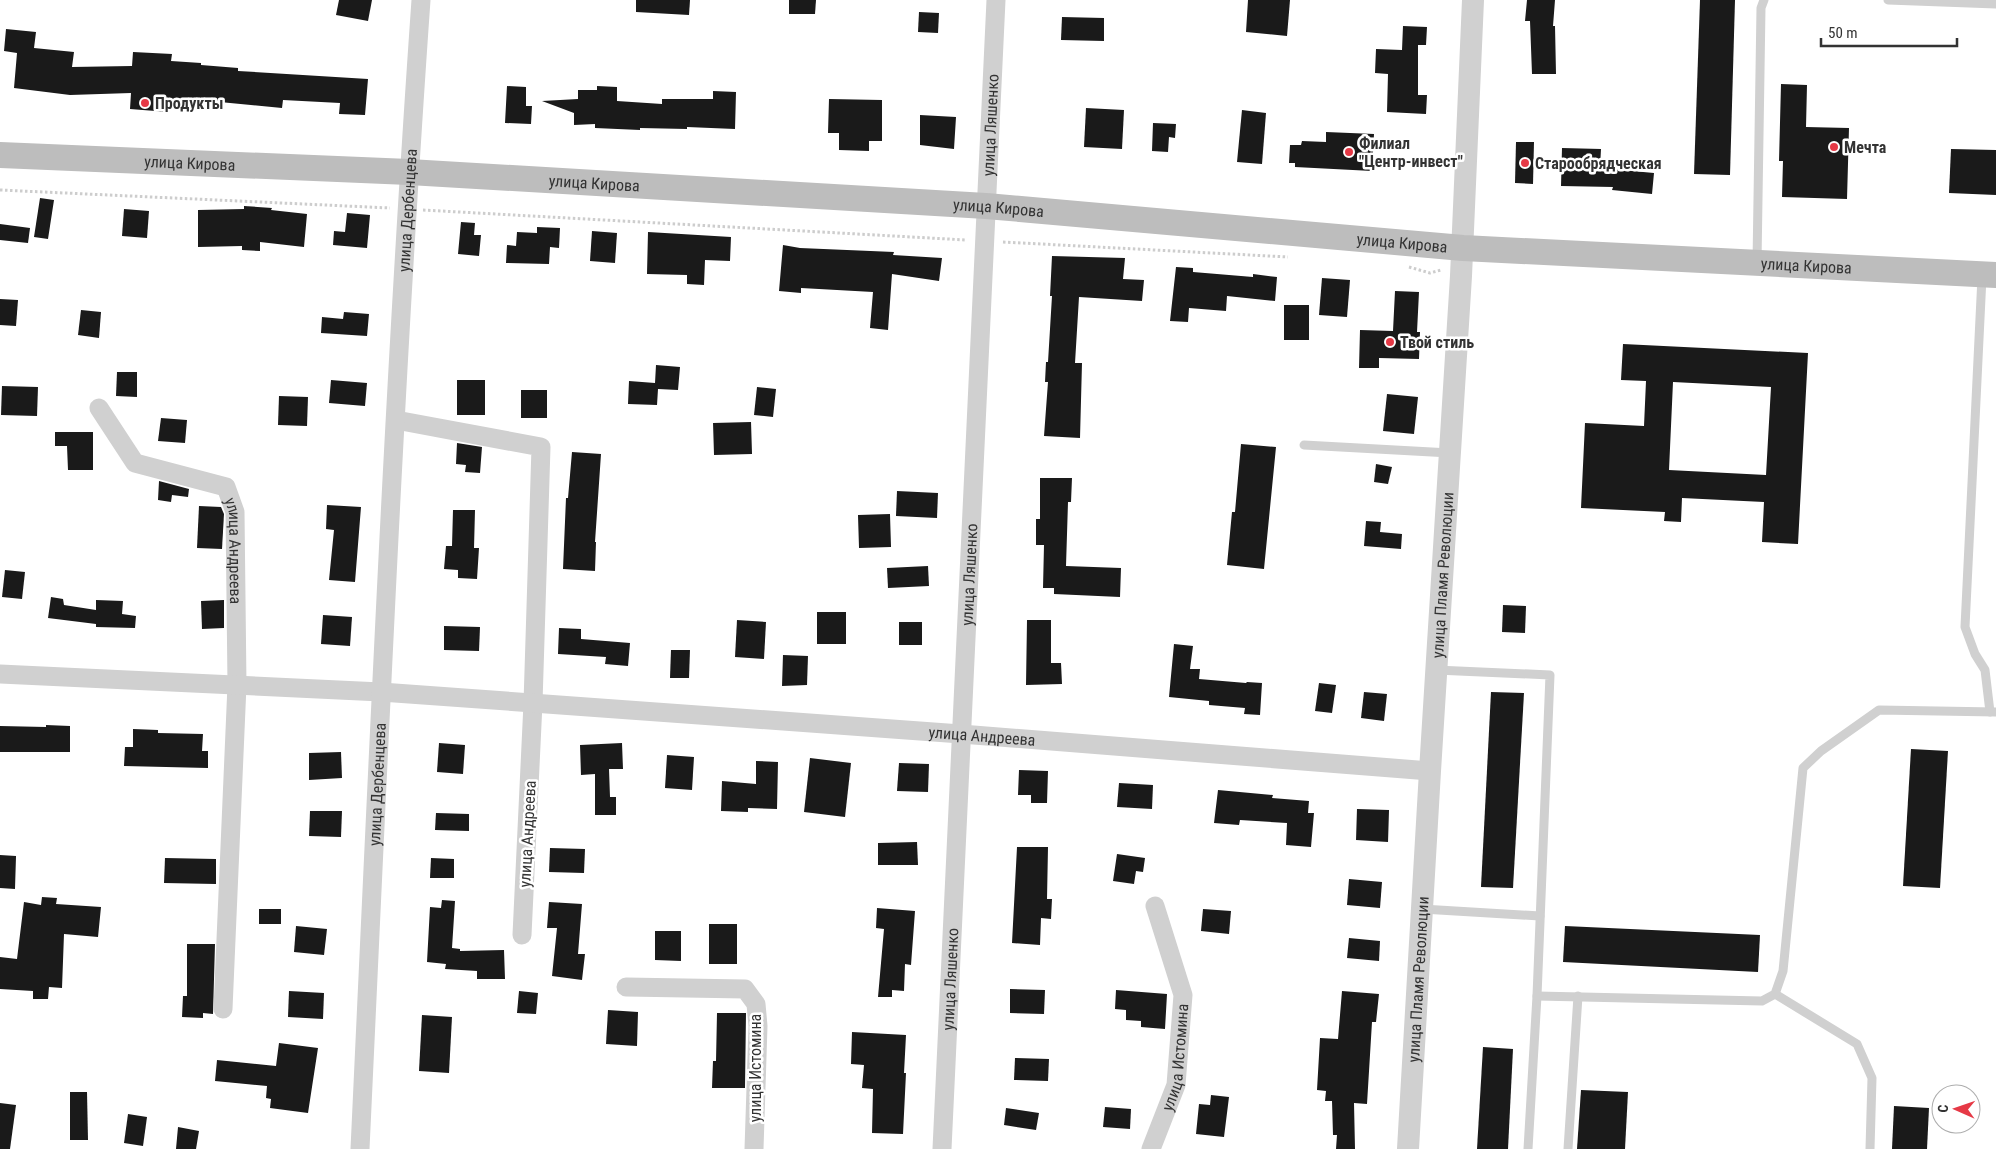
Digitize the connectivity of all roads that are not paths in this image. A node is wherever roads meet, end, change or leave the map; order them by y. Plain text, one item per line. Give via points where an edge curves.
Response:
1 (421, 0) edge
2 (996, 0) edge
3 (1473, 0) edge
4 (1764, 0) edge
5 (1888, 0) edge
6 (1909, 0) edge
7 (1996, 4) edge
8 (0, 155) edge
9 (409, 172) junction
10 (986, 206) junction
11 (1463, 248) junction
12 (1757, 263) junction
13 (1989, 275) edge
14 (100, 408) dead end
15 (396, 420) junction
16 (1304, 445) dead end
17 (1450, 453) junction
18 (1436, 670) junction
19 (0, 674) edge
20 (237, 685) junction
21 (381, 692) junction
22 (533, 703) junction
23 (1993, 712) edge
24 (961, 734) junction
25 (1430, 770) junction
26 (1155, 906) dead end
27 (1422, 910) junction
28 (1540, 916) junction
29 (522, 935) dead end
30 (626, 987) dead end
31 (1775, 994) junction
32 (1536, 996) junction
33 (1578, 996) junction
34 (224, 1009) dead end
35 (360, 1149) edge
36 (754, 1149) edge
37 (942, 1149) edge
38 (1152, 1149) edge
39 (1408, 1149) edge
40 (1528, 1149) edge
41 (1568, 1149) edge
42 (1870, 1149) edge

1 - 9 street, улица Дербенцева
2 - 10 street, улица Ляшенко
3 - 11 street, улица Пламя Революции
4 - 12 lane via 1761,8
5 - 6 lane
6 - 7 lane
8 - 9 main road, улица Кирова
9 - 10 main road, улица Кирова
9 - 15 street, улица Дербенцева
10 - 11 main road, улица Кирова
10 - 24 street, улица Ляшенко
11 - 12 main road, улица Кирова
11 - 17 street, улица Пламя Революции
12 - 13 main road, улица Кирова
13 - 23 lane via 1965,627 1985,670
14 - 20 street, улица Андреева via 134,463 226,487 235,512
15 - 21 street, улица Дербенцева
15 - 22 street via 541,447
16 - 17 lane
17 - 18 street, улица Пламя Революции
18 - 25 street, улица Пламя Революции
18 - 28 lane via 1550,675
19 - 20 street, улица Андреева
20 - 21 street, улица Андреева
20 - 34 street, улица Андреева
21 - 22 street, улица Андреева
21 - 35 street, улица Дербенцева
22 - 24 street, улица Андреева
22 - 29 street, улица Андреева
23 - 31 lane via 1879,710 1821,751 1803,768 1783,971
24 - 25 street, улица Андреева
24 - 37 street, улица Ляшенко
25 - 27 street, улица Пламя Революции
26 - 38 street, улица Истомина via 1183,995 1176,1085
27 - 28 lane
27 - 39 street, улица Пламя Революции
28 - 32 lane
30 - 36 street, улица Истомина via 745,989 756,1004 758,1026
31 - 33 lane via 1762,1001
31 - 42 lane via 1857,1044 1872,1078
32 - 33 lane
32 - 40 lane
33 - 41 lane

